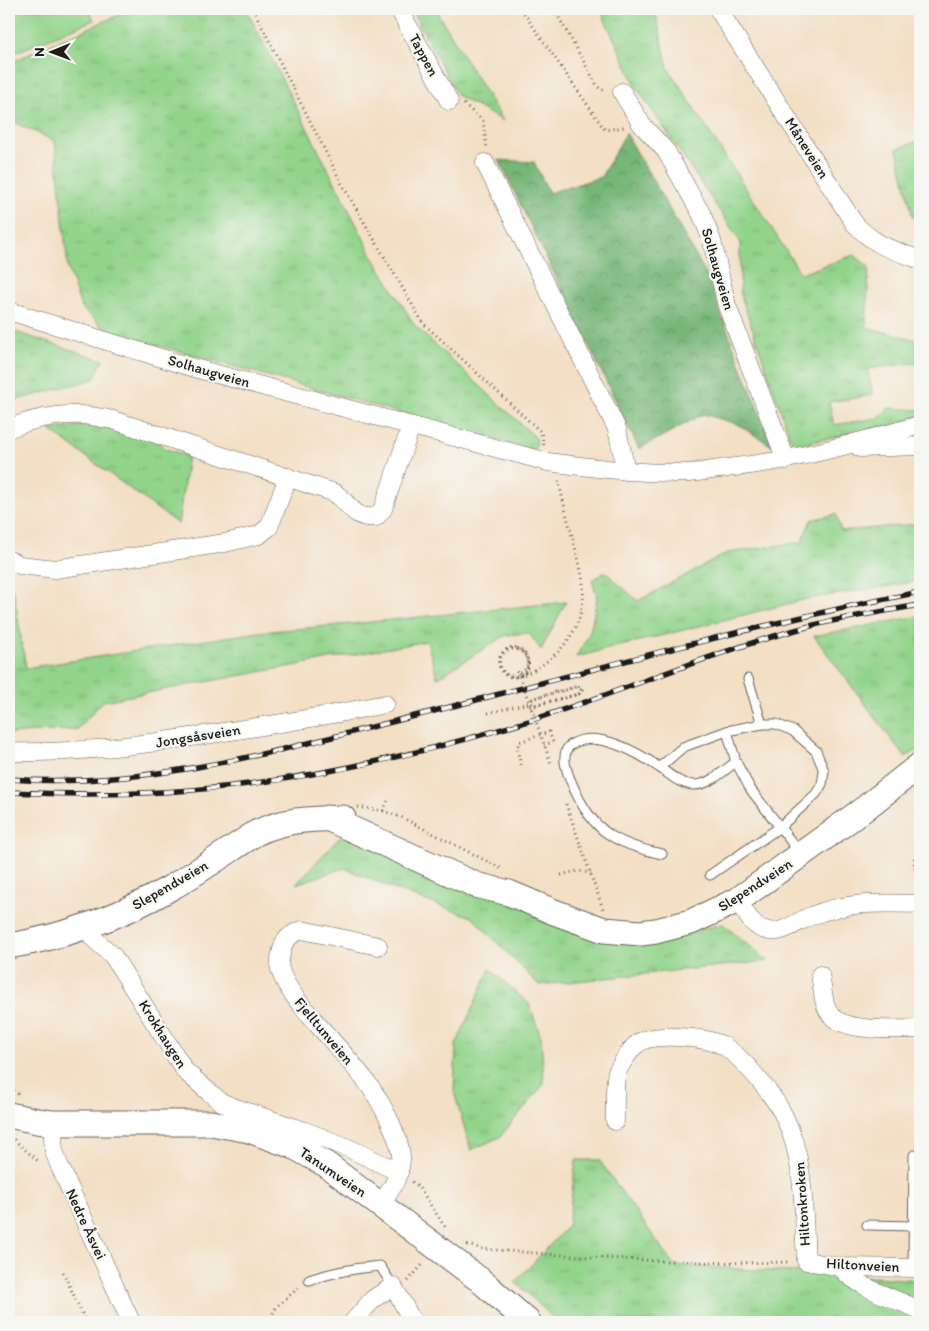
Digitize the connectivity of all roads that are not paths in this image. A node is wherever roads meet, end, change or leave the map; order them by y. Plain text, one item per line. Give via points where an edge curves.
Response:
1 (399, 9) edge
2 (718, 9) edge
3 (622, 92) road end
4 (449, 101) road end
5 (485, 163) road end
6 (920, 258) edge
7 (9, 311) edge
8 (920, 425) edge
9 (411, 426) junction
10 (9, 429) edge
11 (920, 446) edge
12 (827, 450) junction
13 (786, 460) junction
14 (626, 471) junction
15 (288, 477) junction
16 (9, 560) edge
17 (748, 679) dead end
18 (385, 704) dead end
19 (762, 724) junction
20 (727, 731) junction
21 (9, 752) edge
22 (736, 762) junction
23 (920, 765) edge
24 (660, 767) junction
25 (780, 827) junction
26 (662, 854) dead end
27 (801, 855) junction
28 (710, 875) dead end
29 (738, 900) junction
30 (920, 904) edge
31 (87, 927) junction
32 (9, 946) edge
33 (378, 946) dead end
34 (820, 975) dead end
35 (920, 1029) edge
36 (9, 1115) edge
37 (615, 1121) dead end
38 (52, 1123) junction
39 (914, 1155) dead end
40 (400, 1172) junction
41 (380, 1205) junction
42 (867, 1225) dead end
43 (914, 1226) junction
44 (806, 1261) joint
45 (840, 1266) junction
46 (917, 1267) edge
47 (309, 1280) road end
48 (393, 1286) junction
49 (920, 1310) edge
50 (350, 1321) edge
51 (131, 1322) edge
52 (413, 1322) edge
53 (528, 1322) edge

1 - 4 street, Tappen
2 - 6 street, Måneveien via 854,223 879,245
3 - 13 street, Solhaugveien via 642,125 666,151 702,215 712,241 727,306
5 - 14 street via 617,429
7 - 9 street, Solhaugveien via 194,368
8 - 12 street, Solhaugveien
9 - 14 street, Solhaugveien via 548,462
9 - 15 street via 383,509 376,517 367,518 355,513 335,493
10 - 15 street via 50,417 81,415 113,420
11 - 12 street
12 - 13 street, Solhaugveien
13 - 14 street, Solhaugveien via 690,473
15 - 16 street via 270,527 259,535 225,544 55,569
17 - 19 lane
18 - 21 street, Jongsåsveien via 129,746 46,753
19 - 20 lane
19 - 25 lane via 776,724 793,731 816,751 824,771 816,794
20 - 22 lane
20 - 24 lane via 683,747
22 - 24 lane via 700,785 680,782
22 - 25 lane via 751,790
23 - 27 main road, Slependveien
24 - 26 lane via 615,743 589,739 569,746 565,755 567,771 576,793 595,824 608,836 637,849
25 - 27 lane
25 - 28 lane
27 - 29 main road, Slependveien
29 - 30 street via 752,923 770,932 848,905
29 - 31 main road, Slependveien via 679,926 628,933 604,930 509,893 480,872 396,830 357,818 327,818 293,820 268,827 171,888
31 - 32 main road, Slependveien
31 - 40 street, Krokhaugen via 93,938 113,956 185,1071 221,1102 321,1137
33 - 40 street, Fjelltunveien via 302,930 294,932 285,941 280,968 297,1000 367,1082 385,1112 396,1136 401,1158
34 - 35 street via 826,1007 831,1016 842,1023 858,1028
36 - 38 main road, Tanumveien
37 - 44 street, Hiltonkroken via 617,1073 636,1044 651,1038 706,1040 733,1053 772,1097 798,1150
38 - 41 main road, Tanumveien via 211,1123 249,1130 310,1154
38 - 51 street, Nedre Åsvei via 54,1151 60,1167
39 - 43 lane
40 - 41 street
41 - 53 main road, Tanumveien via 480,1280
42 - 43 lane
43 - 46 lane
44 - 45 street, Hiltonveien
45 - 46 street, Hiltonveien
45 - 49 street via 850,1278 865,1287
47 - 48 lane via 333,1272 380,1266
48 - 50 street via 373,1299
48 - 52 street

